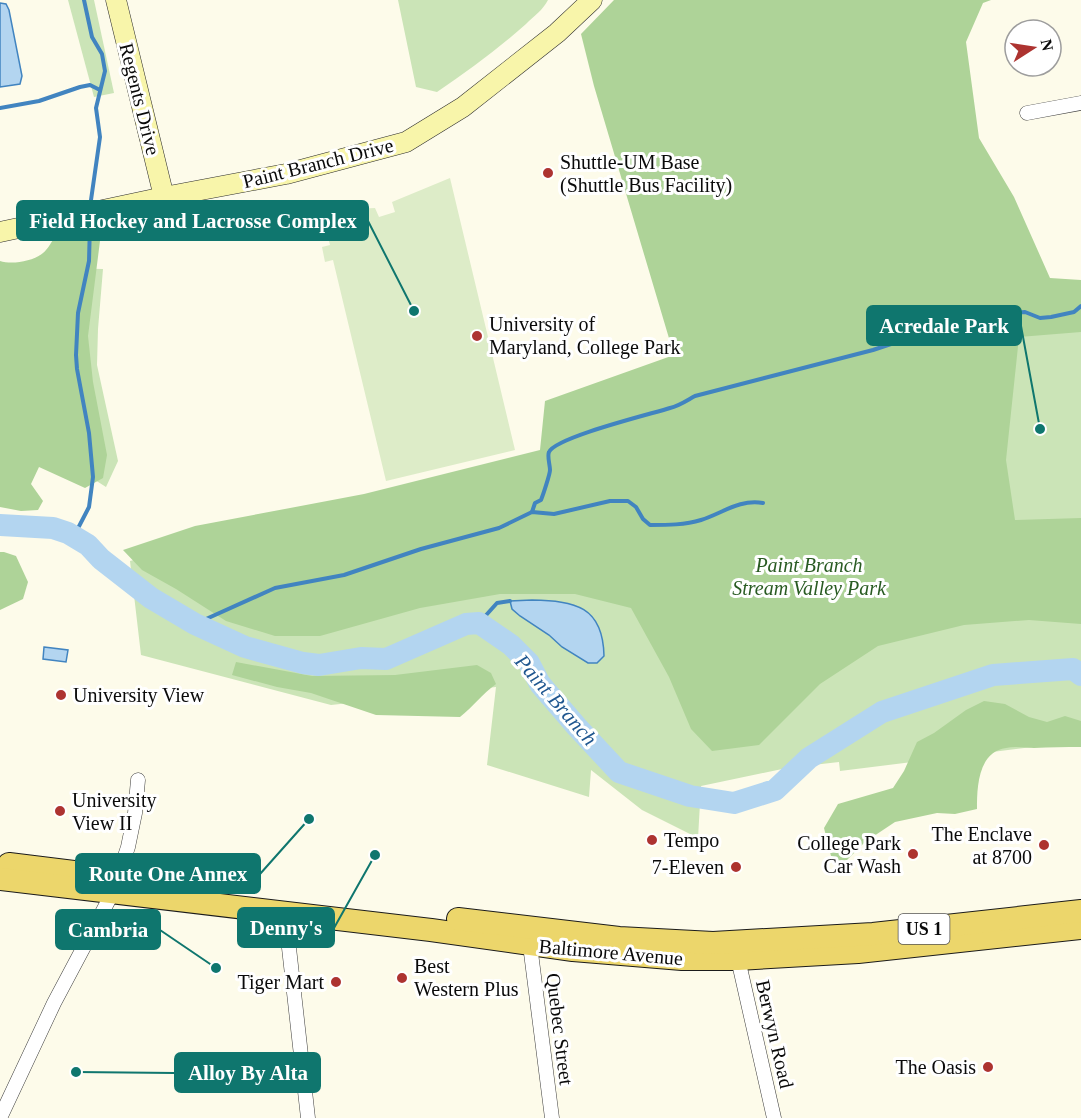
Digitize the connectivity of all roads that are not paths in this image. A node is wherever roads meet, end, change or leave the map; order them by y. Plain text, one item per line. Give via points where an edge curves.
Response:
1 (116, 0) edge
2 (592, 0) edge
3 (1081, 103) edge
4 (1027, 113) dead end
5 (164, 197) junction
6 (0, 232) edge
7 (138, 780) dead end
8 (0, 863) edge
9 (0, 879) edge
10 (115, 885) junction
11 (285, 912) junction
12 (1081, 912) edge
13 (1081, 928) edge
14 (530, 945) junction
15 (738, 959) junction
16 (0, 1118) edge
17 (308, 1118) edge
18 (552, 1118) edge
19 (774, 1118) edge

1 - 5 street, Regents Drive
2 - 5 street, Paint Branch Drive via 557,33 463,107 406,142 286,174
3 - 4 street
5 - 6 street, Paint Branch Drive
7 - 10 street via 128,847
8 - 10 main road, Baltimore Avenue / US 1
9 - 10 main road, Baltimore Avenue / US 1
10 - 11 main road, Baltimore Avenue / US 1
10 - 12 main road, Baltimore Avenue / US 1 via 619,938 706,943 873,934
10 - 16 street
11 - 14 main road, Baltimore Avenue / US 1
11 - 17 street
13 - 15 main road, Baltimore Avenue / US 1 via 858,952
14 - 15 main road, Baltimore Avenue / US 1 via 646,957
14 - 18 street, Quebec Street
15 - 19 street, Berwyn Road

